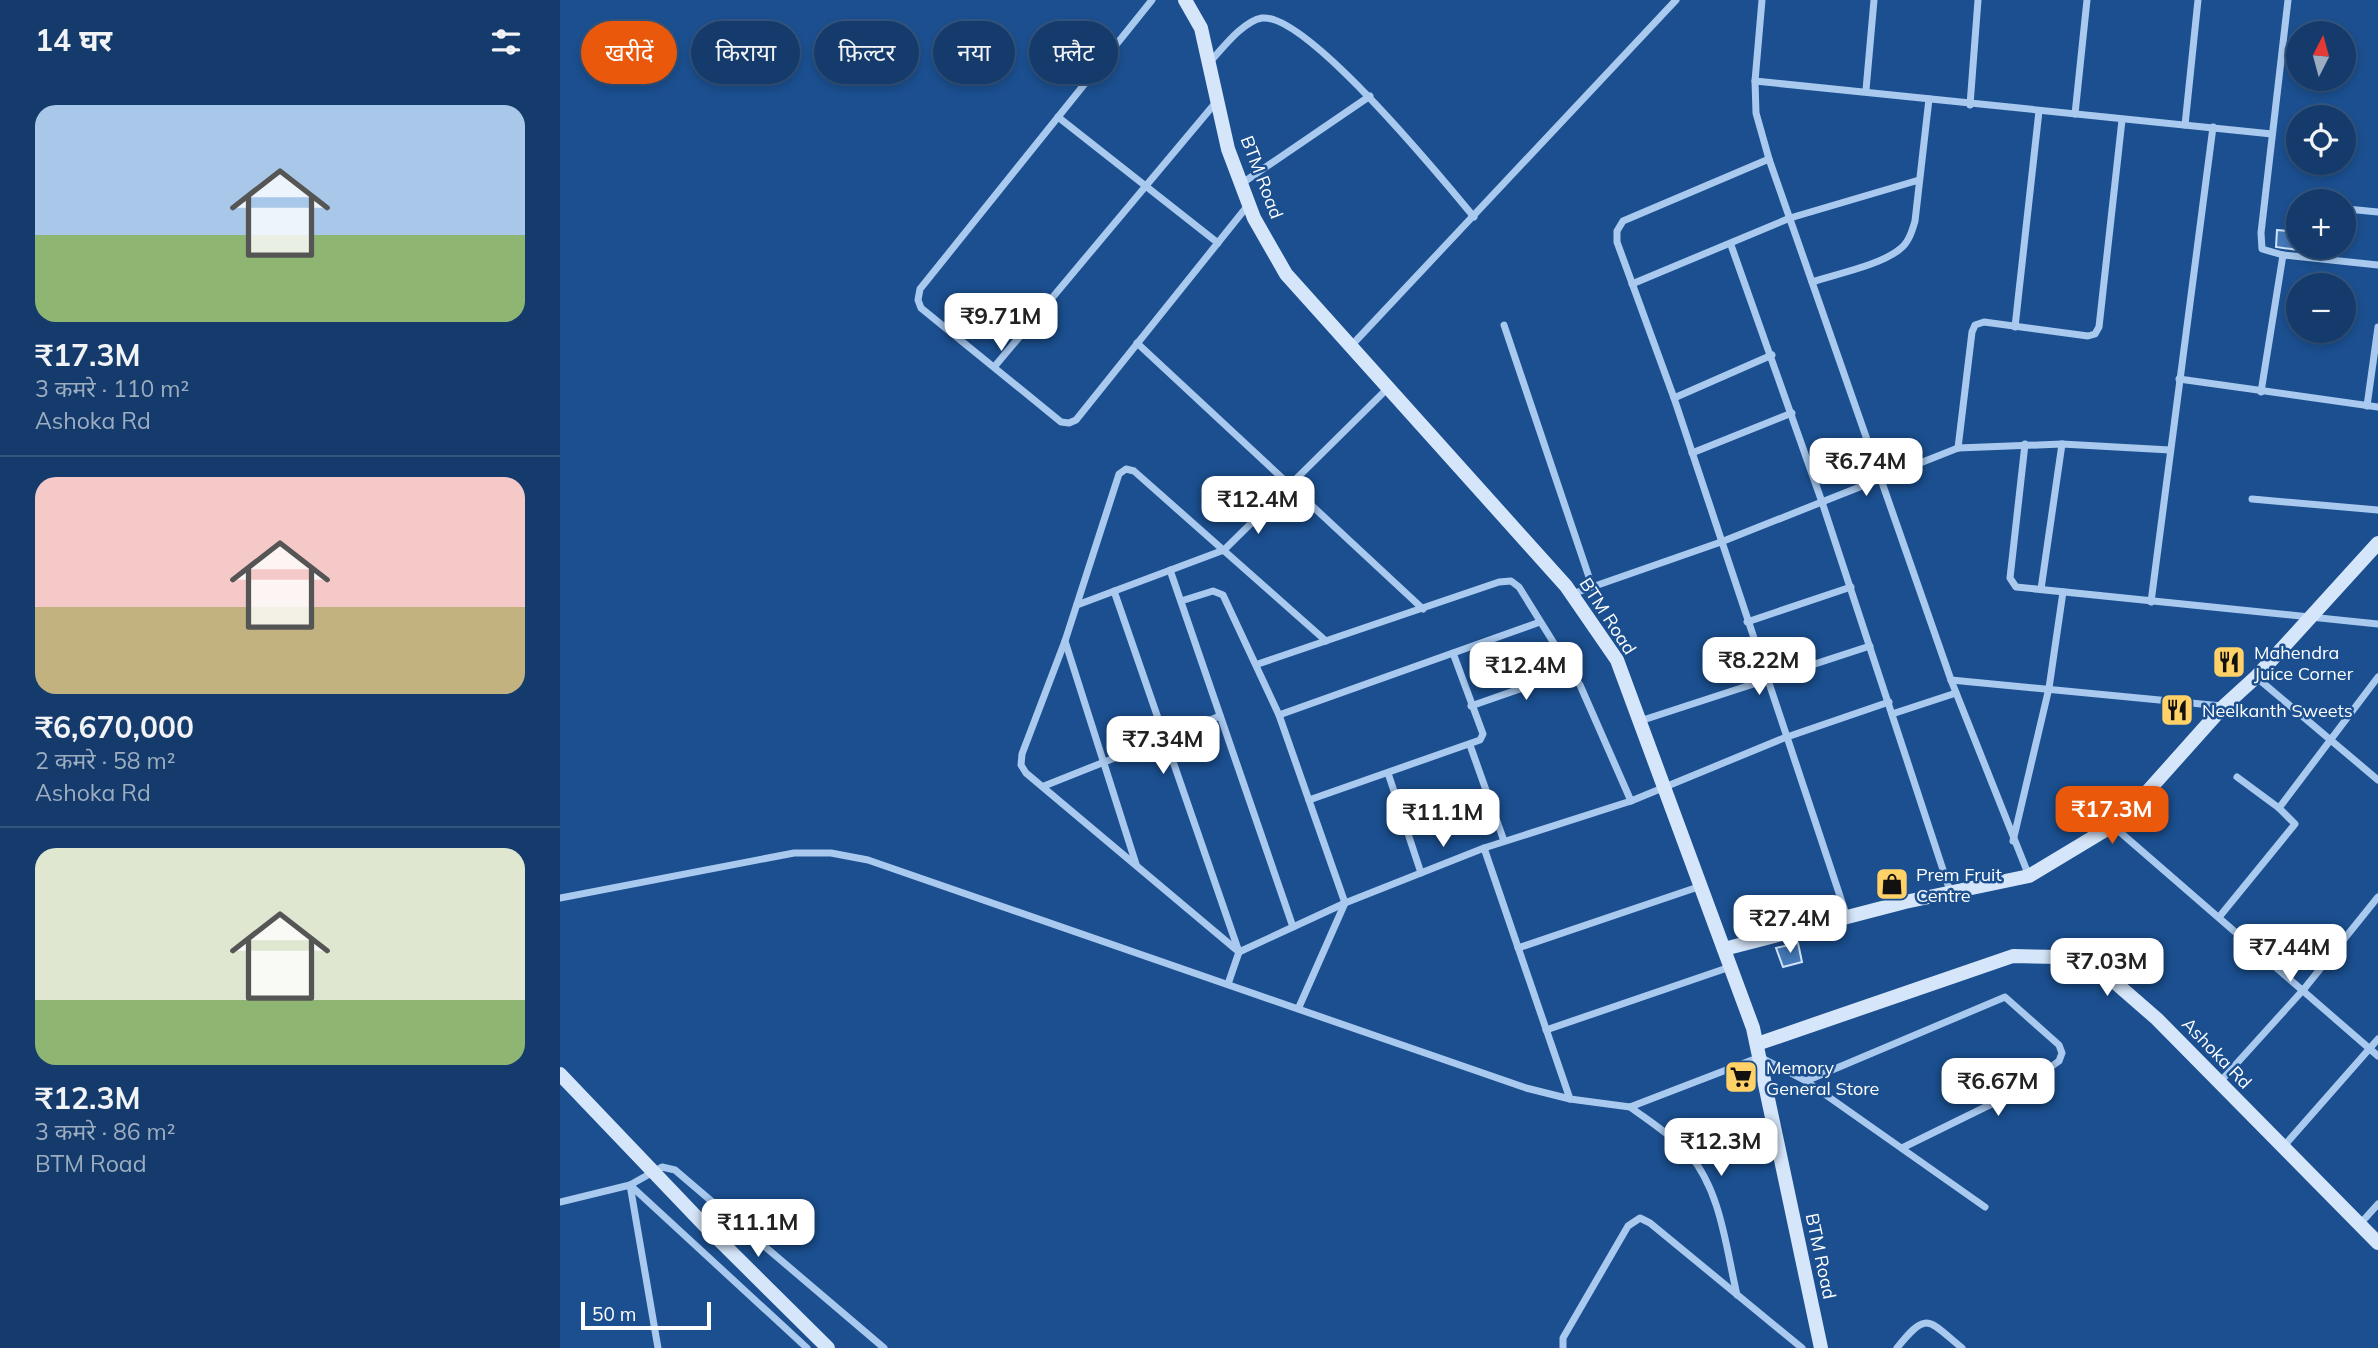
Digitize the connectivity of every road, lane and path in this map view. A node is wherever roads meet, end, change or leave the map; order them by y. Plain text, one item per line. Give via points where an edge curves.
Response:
1 (1152, 0) edge
2 (1185, 0) edge
3 (1676, 0) edge
4 (1762, 0) edge
5 (1874, 0) edge
6 (1978, 0) edge
7 (2087, 0) edge
8 (2198, 0) edge
9 (2288, 0) edge
10 (1209, 63) junction
11 (1755, 81) junction
12 (1866, 90) junction
13 (1370, 96) junction
14 (1929, 99) junction
15 (1217, 101) junction
16 (1970, 105) junction
17 (2039, 111) junction
18 (2074, 114) junction
19 (1058, 117) junction
20 (2122, 120) junction
21 (2185, 125) junction
22 (2213, 127) junction
23 (2272, 134) junction
24 (1769, 159) junction
25 (1919, 180) junction
26 (1241, 184) junction
27 (1146, 187) junction
28 (1249, 204) junction
29 (2356, 210) edge
30 (2378, 212) edge
31 (1474, 217) junction
32 (1790, 218) junction
33 (1218, 243) junction
34 (1731, 245) junction
35 (2283, 256) junction
36 (2378, 265) edge
37 (1812, 282) junction
38 (1632, 284) junction
39 (1504, 325) dead end
40 (2015, 327) junction
41 (2378, 327) edge
42 (1137, 344) junction
43 (1351, 346) junction
44 (1772, 355) junction
45 (995, 366) junction
46 (2179, 379) junction
47 (1388, 388) junction
48 (2261, 392) junction
49 (1674, 398) junction
50 (2367, 405) junction
51 (2378, 407) edge
52 (1792, 413) junction
53 (2025, 444) junction
54 (2062, 444) junction
55 (1958, 448) junction
56 (2169, 450) junction
57 (1692, 453) junction
58 (1879, 477) junction
59 (1290, 485) junction
60 (2252, 499) dead end
61 (1822, 502) junction
62 (2378, 510) edge
63 (1721, 542) junction
64 (2378, 543) edge
65 (1224, 550) junction
66 (1170, 570) junction
67 (1592, 586) junction
68 (1851, 587) junction
69 (2041, 589) junction
70 (1114, 591) junction
71 (2063, 592) junction
72 (1572, 594) junction
73 (1181, 601) junction
74 (2151, 602) junction
75 (1077, 605) junction
76 (1423, 608) junction
77 (2308, 617) junction
78 (1540, 622) junction
79 (1747, 622) junction
80 (2378, 624) edge
81 (1065, 640) junction
82 (1326, 641) junction
83 (1870, 646) junction
84 (1453, 653) junction
85 (1258, 664) junction
86 (1571, 671) junction
87 (2256, 677) junction
88 (2378, 677) edge
89 (1951, 680) junction
90 (1766, 681) junction
91 (2049, 688) junction
92 (1956, 693) junction
93 (1889, 702) junction
94 (1471, 706) junction
95 (2223, 706) junction
96 (1892, 714) junction
97 (1279, 715) junction
98 (1220, 716) junction
99 (1640, 721) junction
100 (1164, 738) junction
101 (1784, 738) junction
102 (2329, 741) junction
103 (1471, 745) junction
104 (1104, 762) junction
105 (1388, 773) junction
106 (2236, 777) dead end
107 (2378, 780) edge
108 (1044, 786) junction
109 (1664, 786) junction
110 (1309, 800) junction
111 (1631, 801) junction
112 (2279, 808) junction
113 (2113, 825) junction
114 (1504, 841) junction
115 (2013, 841) junction
116 (1484, 848) junction
117 (1136, 864) junction
118 (1421, 873) junction
119 (2029, 876) junction
120 (1701, 886) junction
121 (1950, 891) junction
122 (2378, 897) edge
123 (560, 898) edge
124 (1345, 903) junction
125 (2220, 916) junction
126 (1847, 917) junction
127 (1293, 927) junction
128 (1518, 948) junction
129 (1724, 949) junction
130 (1239, 952) junction
131 (1731, 966) junction
132 (1228, 984) junction
133 (2304, 989) junction
134 (1299, 1007) junction
135 (1546, 1030) junction
136 (2378, 1039) edge
137 (2370, 1049) junction
138 (1758, 1051) junction
139 (2378, 1056) edge
140 (560, 1074) edge
141 (1805, 1082) junction
142 (2219, 1083) junction
143 (1570, 1099) junction
144 (1630, 1107) junction
145 (1902, 1148) junction
146 (2283, 1148) junction
147 (630, 1185) junction
148 (560, 1202) edge
149 (2378, 1204) edge
150 (1985, 1207) dead end
151 (2360, 1225) junction
152 (2378, 1244) edge
153 (1737, 1296) junction
154 (658, 1348) edge
155 (807, 1348) edge
156 (828, 1348) edge
157 (884, 1348) edge
158 (1563, 1348) edge
159 (1802, 1348) edge
160 (1821, 1348) edge
161 (1898, 1348) edge
162 (1962, 1348) edge

1 - 19 street
2 - 10 street, BTM Road via 1201,28
3 - 31 street
4 - 11 street
5 - 12 street
6 - 16 street
7 - 18 street
8 - 21 street
9 - 23 street
10 - 13 street via 1241,30 1261,18 1284,21
10 - 15 street, BTM Road
11 - 12 street
11 - 24 street via 1756,113
12 - 14 street
13 - 26 street
13 - 31 street
14 - 16 street
14 - 25 street
15 - 26 street, BTM Road
15 - 27 street
16 - 17 street
17 - 18 street
17 - 40 street
18 - 20 street
19 - 27 street
19 - 45 street via 920,289 921,308
20 - 21 street
20 - 40 street via 2099,327 2088,337
21 - 22 street
22 - 23 street
22 - 46 street
23 - 35 street via 2260,243 2267,253
24 - 32 street
24 - 38 street via 1623,221 1617,242
25 - 32 street
25 - 37 street via 1915,220 1901,249
26 - 28 street, BTM Road
27 - 33 street
27 - 45 street
28 - 33 street
28 - 43 street, BTM Road via 1286,274
29 - 30 street
31 - 43 street
32 - 34 street
32 - 37 street
33 - 42 street
34 - 38 street
34 - 44 street
35 - 36 street
35 - 48 street
37 - 58 street
38 - 49 street
39 - 67 street
40 - 55 street via 1975,325
41 - 50 street
42 - 45 street via 1069,423 1061,422
42 - 59 street
43 - 47 street, BTM Road
44 - 49 street
44 - 52 street
46 - 48 street
46 - 56 street
47 - 59 street
47 - 72 street, BTM Road
48 - 50 street
49 - 57 street
50 - 51 street
52 - 57 street
52 - 61 street
53 - 54 street
53 - 55 street
53 - 69 street via 2010,578 2016,587
54 - 56 street
54 - 69 street
55 - 58 street
56 - 74 street
57 - 63 street
58 - 61 street
58 - 89 street
59 - 65 street
59 - 76 street
60 - 62 street
61 - 63 street
61 - 68 street
63 - 67 street
63 - 79 street
64 - 77 street
65 - 66 street
65 - 75 street via 1135,471 1126,469 1119,474
65 - 82 street
66 - 70 street
66 - 73 street
67 - 72 street
68 - 79 street
68 - 83 street
69 - 71 street
70 - 75 street
70 - 100 street
71 - 74 street
71 - 91 street
72 - 99 street, BTM Road via 1617,660
73 - 85 street via 1220,592
73 - 98 street
74 - 77 street
75 - 81 street
76 - 78 street via 1511,581
76 - 82 street
77 - 80 street
77 - 87 street
78 - 84 street
78 - 86 street
79 - 90 street
81 - 104 street
81 - 108 street via 1021,765
82 - 85 street
83 - 90 street
83 - 93 street
84 - 94 street
84 - 97 street
85 - 97 street
86 - 94 street
86 - 111 street
87 - 95 street
87 - 102 street
88 - 102 street
89 - 91 street
89 - 92 street
90 - 99 street
90 - 101 street
91 - 95 street
91 - 115 street
92 - 96 street
92 - 115 street
93 - 96 street
93 - 101 street
94 - 103 street via 1483,734
95 - 113 street
96 - 121 street
97 - 110 street
98 - 100 street
98 - 127 street
99 - 109 street, BTM Road
100 - 104 street
100 - 130 street
101 - 109 street
101 - 126 street
102 - 107 street
102 - 112 street
103 - 105 street
103 - 114 street
104 - 108 street
104 - 117 street
105 - 110 street
105 - 118 street
106 - 112 street
108 - 117 street
109 - 111 street
109 - 120 street, BTM Road
110 - 124 street
111 - 114 street
112 - 125 street via 2293,820 2294,829
113 - 119 street
113 - 125 street
114 - 116 street
115 - 119 street
116 - 118 street
116 - 128 street
117 - 130 street
118 - 124 street
119 - 121 street
120 - 128 street
120 - 129 street, BTM Road
121 - 126 street
122 - 133 street
123 - 132 street via 794,853 831,853 868,860
124 - 127 street
124 - 134 street
125 - 133 street
126 - 129 street
127 - 130 street
128 - 135 street
129 - 131 street, BTM Road
130 - 132 street
131 - 135 street
131 - 138 street, BTM Road
132 - 134 street
133 - 137 street
133 - 142 street
134 - 143 street via 1526,1088
135 - 143 street
136 - 137 street
137 - 139 street
137 - 146 street
138 - 141 street
138 - 142 street, Ashoka Rd via 2013,956 2061,957 2103,972
138 - 144 street
138 - 160 street, BTM Road
140 - 156 street
141 - 145 street
141 - 145 street via 2005,997 2059,1045 2059,1060 2017,1092
142 - 146 street, Ashoka Rd
143 - 144 street
144 - 153 street via 1687,1152 1705,1175
145 - 150 street
146 - 151 street, Ashoka Rd
147 - 148 street
147 - 154 street
147 - 155 street
147 - 157 street via 662,1167 675,1170
149 - 151 street
151 - 152 street, Ashoka Rd
153 - 158 street via 1640,1218 1628,1226 1563,1338
153 - 159 street
161 - 162 street via 1916,1324 1925,1322

